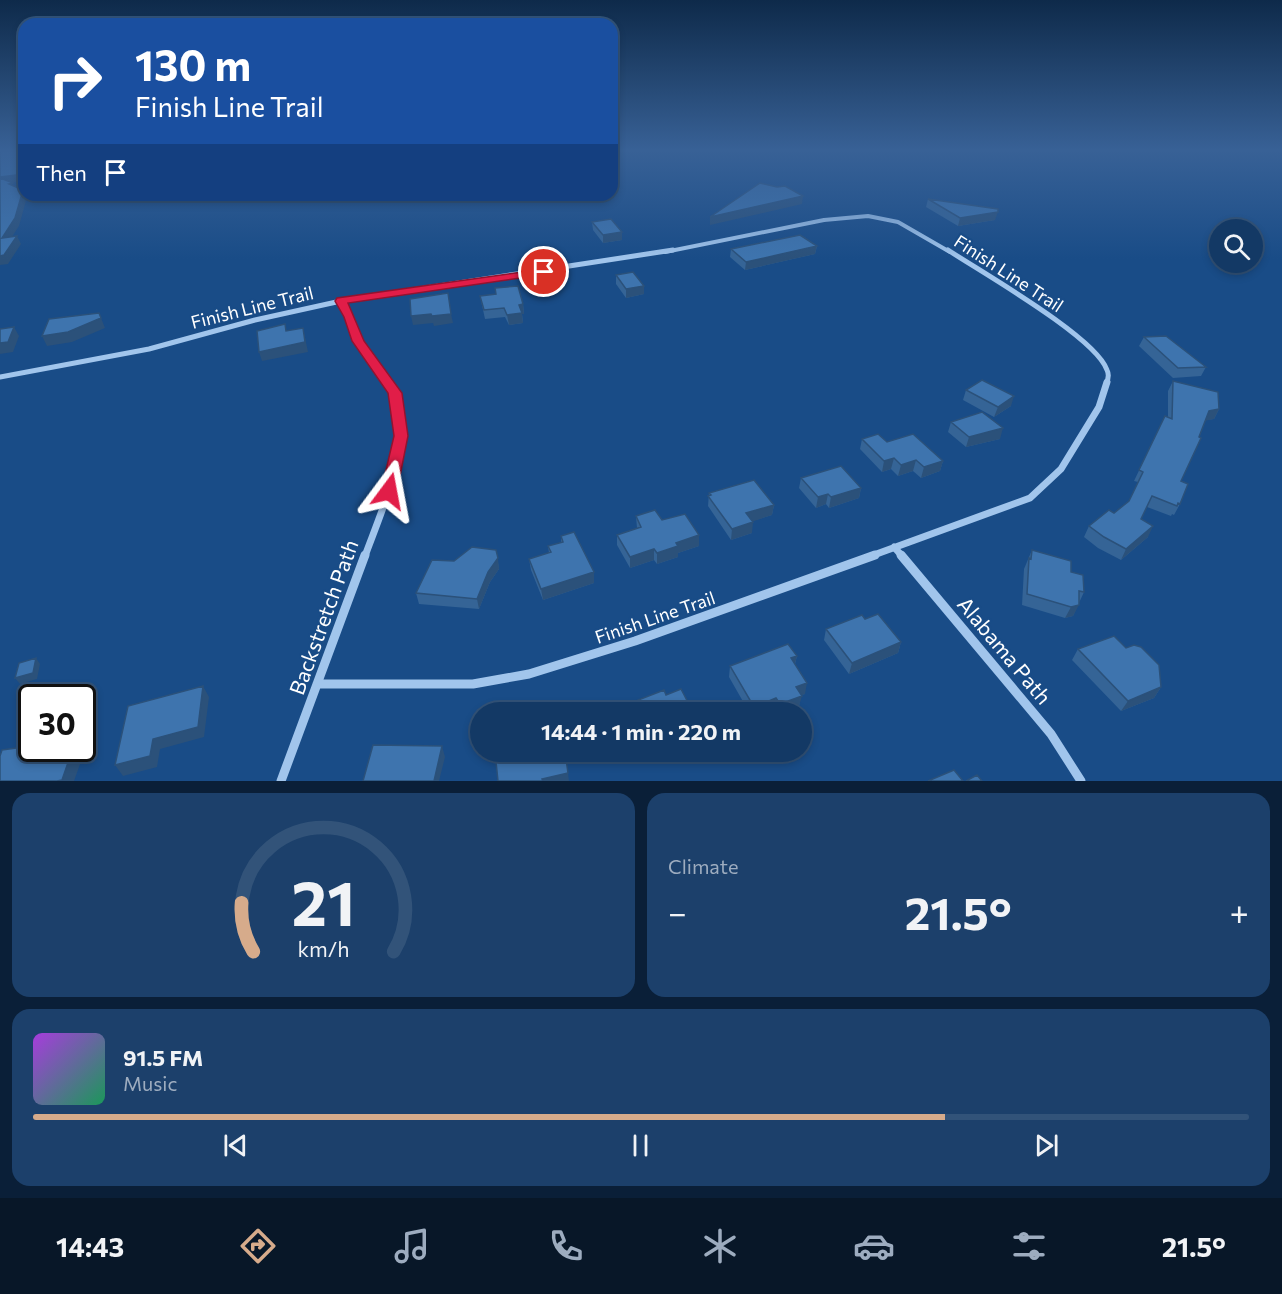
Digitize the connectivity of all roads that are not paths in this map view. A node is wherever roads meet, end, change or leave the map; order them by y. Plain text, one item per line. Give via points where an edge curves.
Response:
1 (341, 301) junction
2 (0, 377) edge
3 (894, 547) junction
4 (317, 684) junction
5 (280, 781) edge
6 (1082, 781) edge

1 - 2 street, Finish Line Trail via 149,349
1 - 3 street, Finish Line Trail via 639,257 824,220 868,216 898,222 1063,325 1098,354 1108,379 1100,407 1061,469 1030,498
1 - 4 street, Backstretch Path via 358,341 395,393 401,436 389,491
3 - 4 street, Finish Line Trail via 635,641 529,674 473,684
3 - 6 street, Alabama Path via 1052,734
4 - 5 street, Backstretch Path

